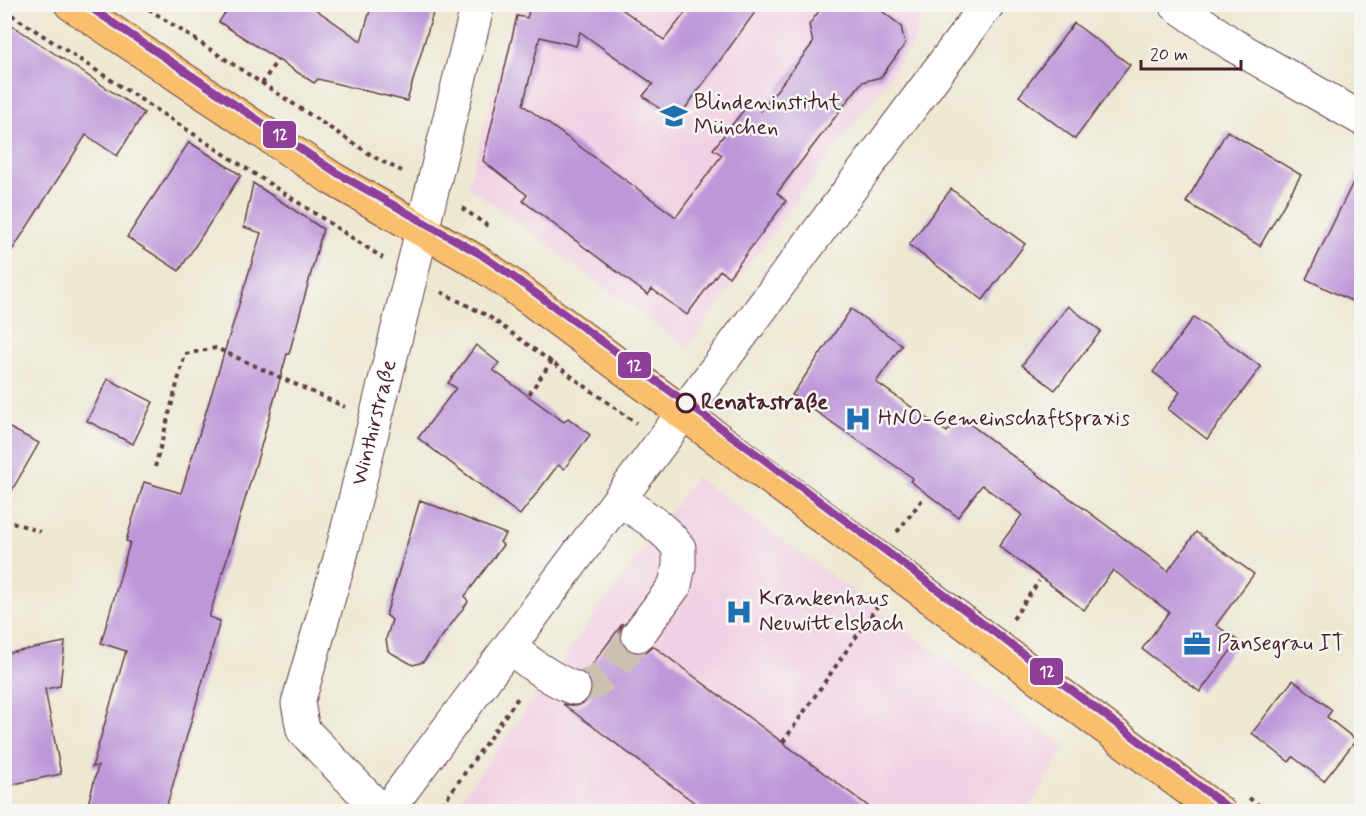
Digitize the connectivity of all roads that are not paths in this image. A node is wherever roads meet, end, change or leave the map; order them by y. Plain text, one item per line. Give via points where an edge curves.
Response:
1 (70, 4) edge
2 (478, 4) edge
3 (988, 4) edge
4 (1174, 4) edge
5 (1362, 119) edge
6 (423, 231) junction
7 (684, 412) junction
8 (620, 500) junction
9 (638, 635) tunnel mouth
10 (509, 647) junction
11 (574, 688) dead end
12 (384, 812) edge
13 (1219, 812) edge

1 - 6 main road via 333,179
2 - 6 street, Winthirstraße
3 - 7 street
4 - 5 street via 1233,45
6 - 7 main road via 476,261
6 - 12 street, Winthirstraße via 341,555 298,703 303,730
7 - 8 street
7 - 13 main road
8 - 9 street via 652,522 679,548 675,585
8 - 10 street
10 - 11 street via 546,674
10 - 12 street

